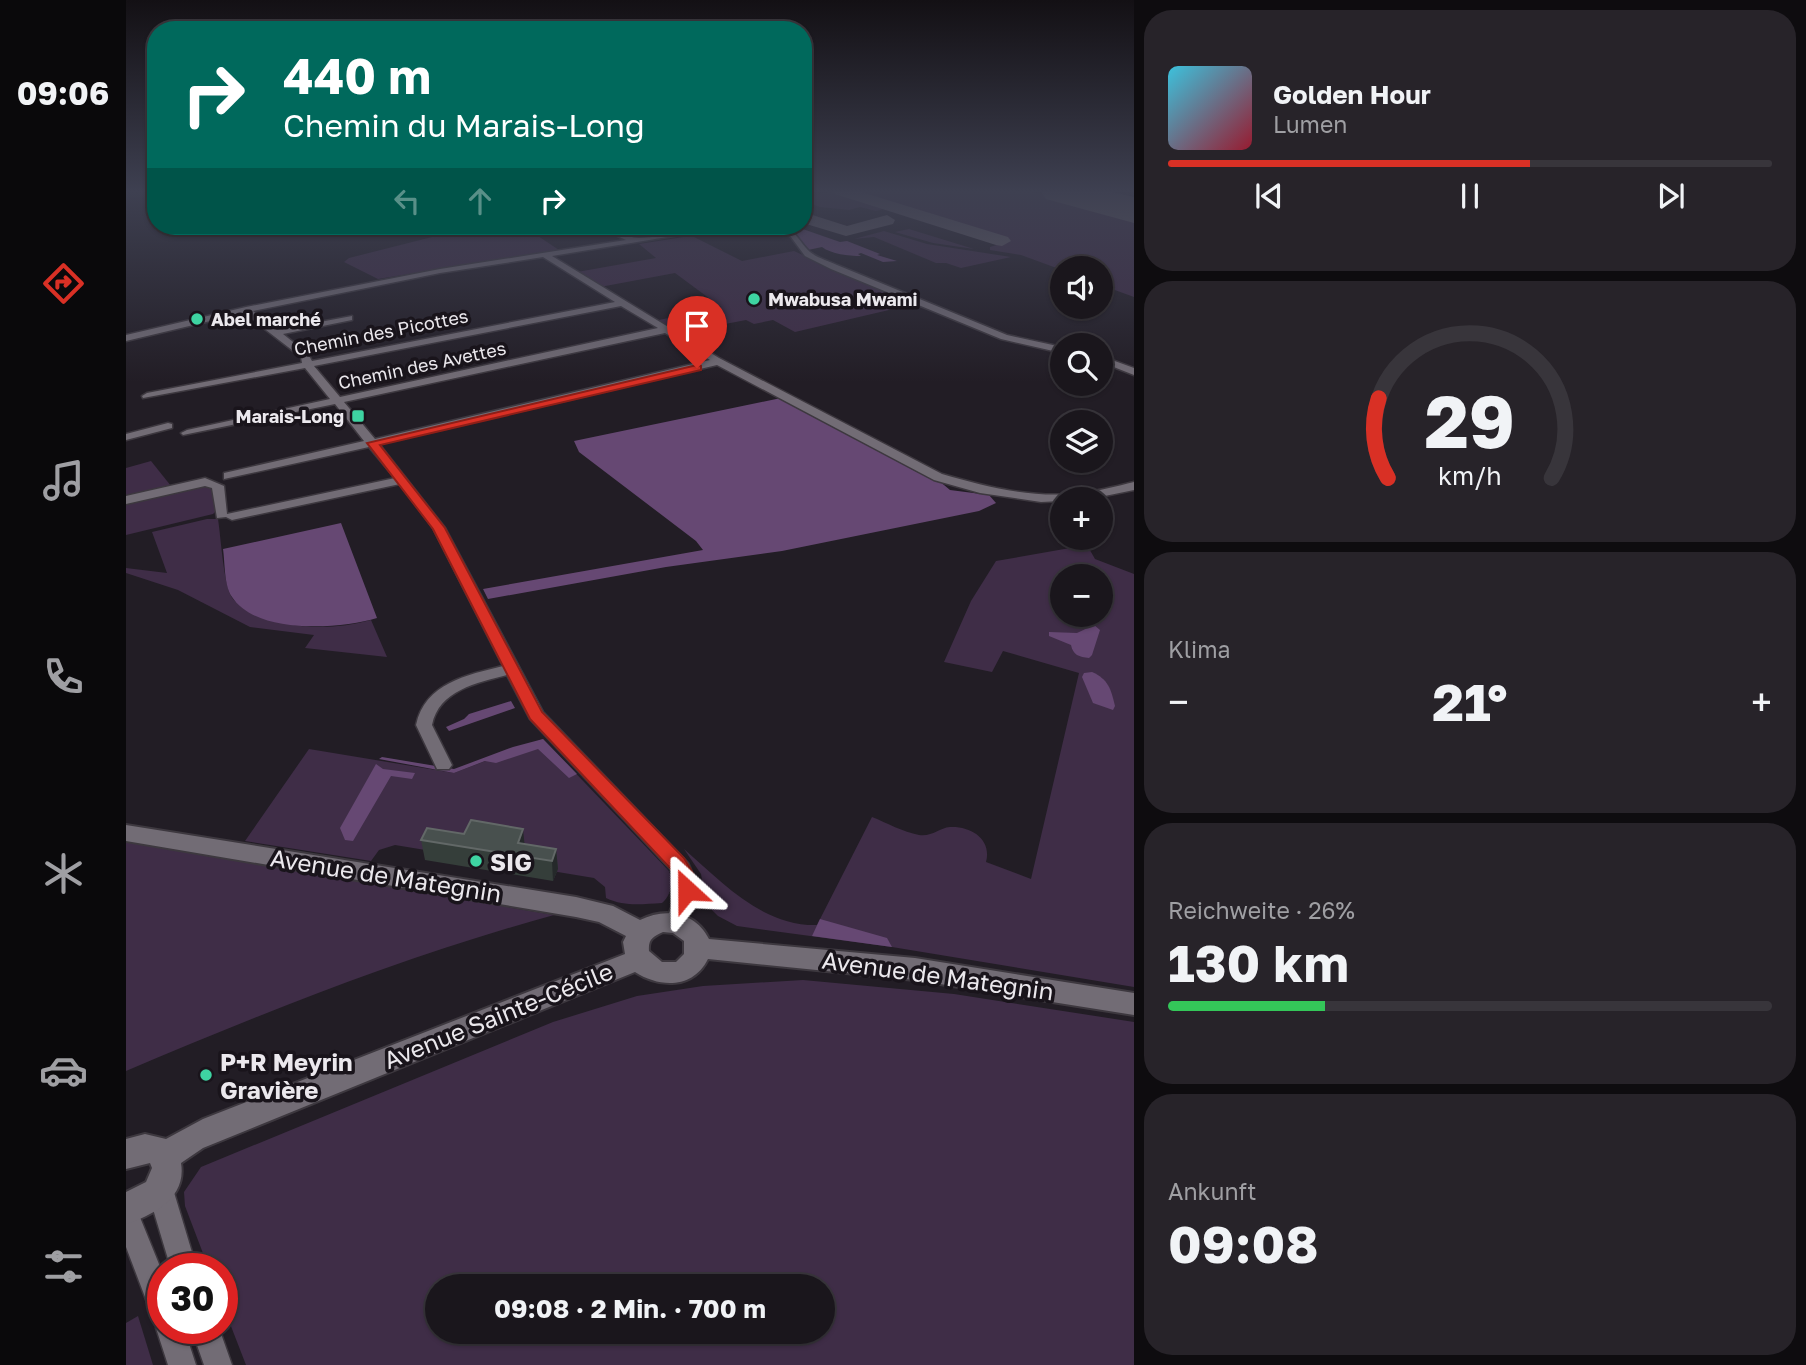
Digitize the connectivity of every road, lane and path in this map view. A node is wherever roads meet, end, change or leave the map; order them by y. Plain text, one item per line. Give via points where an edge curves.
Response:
1 (545, 255) joint
2 (809, 255) edge
3 (621, 303) junction
4 (246, 310) junction
5 (349, 318) dead end
6 (664, 330) junction
7 (274, 333) junction
8 (126, 338) edge
9 (1050, 347) edge
10 (716, 360) junction
11 (1113, 364) edge
12 (308, 365) junction
13 (1134, 372) edge
14 (147, 396) dead end
15 (337, 401) junction
16 (169, 426) dead end
17 (187, 433) dead end
18 (126, 437) edge
19 (373, 443) junction
20 (228, 477) dead end
21 (403, 480) junction
22 (1134, 486) edge
23 (126, 500) edge
24 (511, 669) junction
25 (443, 765) dead end
26 (126, 832) edge
27 (675, 922) junction
28 (641, 932) junction
29 (698, 948) junction
30 (639, 958) junction
31 (1134, 1004) edge
32 (126, 1154) edge
33 (166, 1156) junction
34 (160, 1189) junction
35 (126, 1208) edge
36 (126, 1214) edge
37 (178, 1253) edge
38 (147, 1263) edge
39 (175, 1344) edge
40 (211, 1344) edge
41 (182, 1365) edge
42 (218, 1365) edge

1 - 3 street
1 - 4 street
2 - 9 street via 1004,337
3 - 6 street
3 - 12 street, Chemin des Picottes
4 - 7 street
4 - 8 street
5 - 7 street
6 - 10 street
6 - 15 street, Chemin des Avettes
7 - 12 street via 305,356
10 - 19 street
10 - 22 street via 921,470 966,486 1067,498
11 - 13 street
12 - 14 street, Chemin des Picottes
12 - 15 street
15 - 17 street, Chemin des Avettes
15 - 19 street
16 - 18 street
19 - 20 street
19 - 21 street
21 - 23 street via 226,515 218,486 212,482
21 - 24 street via 444,538
24 - 25 street via 445,692 429,706 424,725
24 - 27 street via 542,723 681,868 687,890
26 - 28 main road, Avenue de Mategnin via 576,906 604,913
27 - 28 main road via 659,922
27 - 29 main road via 692,932
28 - 30 main road via 636,943
29 - 30 main road via 689,967 671,973 652,970
29 - 31 main road, Avenue de Mategnin via 902,967
30 - 33 main road, Avenue Sainte-Cécile via 213,1129
32 - 33 main road via 148,1147
33 - 34 main road via 167,1178
34 - 35 main road via 143,1203
34 - 37 street
36 - 38 street
39 - 41 street
40 - 42 street

